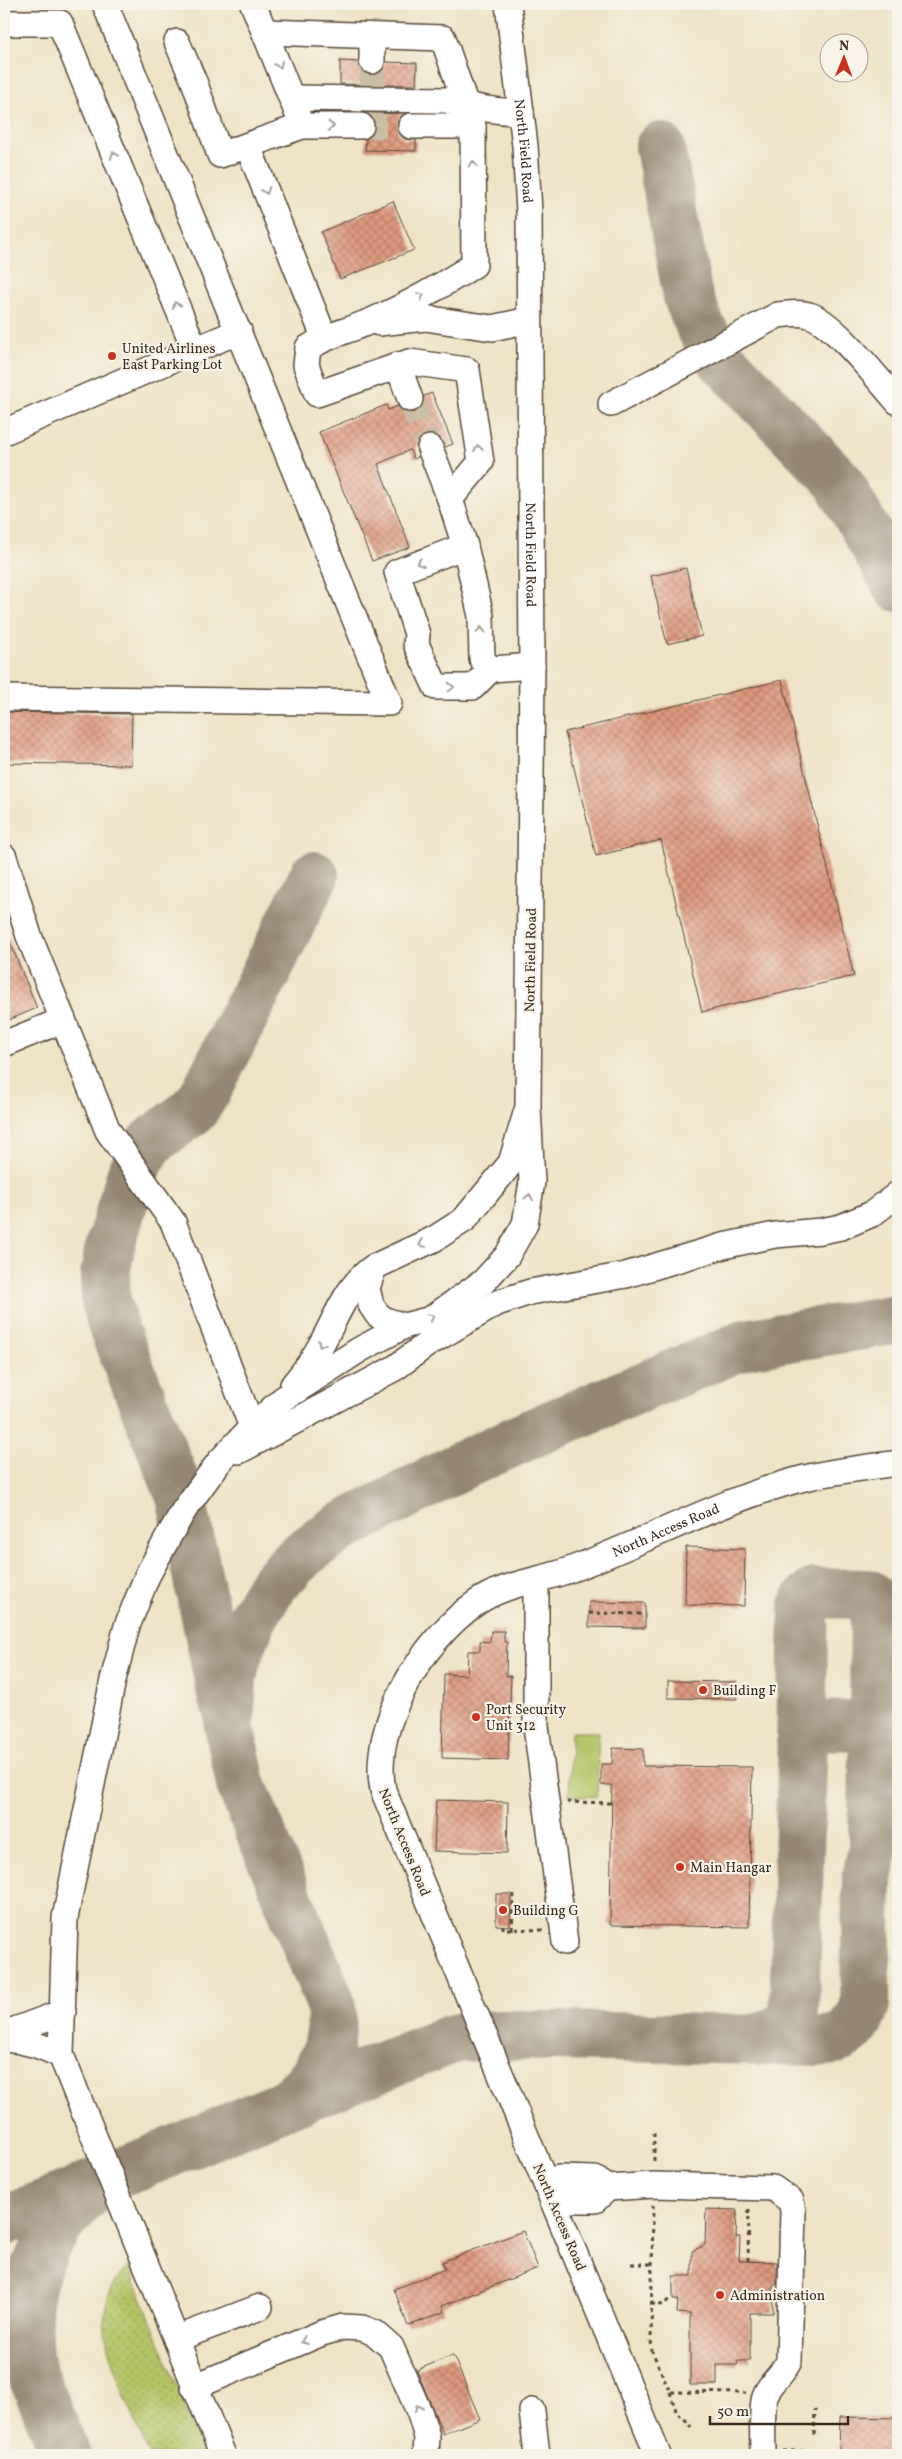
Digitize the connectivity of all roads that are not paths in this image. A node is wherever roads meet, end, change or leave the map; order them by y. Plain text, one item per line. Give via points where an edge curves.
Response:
1 (105, 4) edge
2 (253, 4) edge
3 (508, 4) edge
4 (4, 23) edge
5 (266, 32) junction
6 (372, 36) junction
7 (177, 42) dead end
8 (372, 61) tunnel mouth
9 (293, 98) junction
10 (521, 112) junction
11 (470, 116) junction
12 (302, 126) junction
13 (361, 126) tunnel mouth
14 (411, 126) tunnel mouth
15 (248, 146) junction
16 (530, 320) junction
17 (362, 325) junction
18 (239, 331) junction
19 (324, 338) junction
20 (195, 350) junction
21 (398, 365) junction
22 (410, 400) tunnel mouth
23 (898, 402) edge
24 (611, 404) dead end
25 (4, 432) edge
26 (430, 448) tunnel mouth
27 (450, 499) junction
28 (466, 546) junction
29 (532, 666) junction
30 (491, 669) junction
31 (4, 698) edge
32 (4, 857) edge
33 (63, 1020) junction
34 (4, 1044) edge
35 (528, 1108) junction
36 (898, 1194) edge
37 (374, 1267) junction
38 (404, 1326) junction
39 (283, 1399) junction
40 (252, 1427) junction
41 (218, 1462) junction
42 (898, 1463) edge
43 (536, 1581) junction
44 (565, 1937) road end
45 (63, 2012) junction
46 (4, 2034) edge
47 (4, 2039) edge
48 (61, 2055) junction
49 (551, 2194) junction
50 (260, 2307) dead end
51 (176, 2339) junction
52 (194, 2387) junction
53 (532, 2412) dead end
54 (763, 2453) edge
55 (223, 2455) edge
56 (426, 2455) edge
57 (537, 2455) edge
58 (658, 2455) edge

1 - 18 street
2 - 5 street
3 - 10 street, North Field Road
20 -> 4 street via 60,24
5 - 6 street
5 -> 9 street
6 - 8 street
6 - 11 street via 443,38
7 - 15 street via 220,155
9 - 11 street via 373,96 446,100
9 - 12 street
10 - 11 street
10 - 16 street, North Field Road via 530,211
11 - 14 street
17 -> 11 street via 440,287 474,266
12 -> 13 street
12 - 15 street
15 -> 19 street
16 - 17 street via 492,328 425,318
16 - 29 street, North Field Road
17 - 19 street
18 - 20 street
18 - 31 street via 389,703
19 - 21 street via 308,348 306,365 317,394
20 - 25 street
21 - 22 street
27 -> 21 street via 481,462 467,370 409,362
23 - 24 street via 832,329 812,315 796,313 778,315
26 - 27 street
27 - 28 street
30 -> 28 street via 482,659 481,616
28 -> 30 street via 397,572 417,634 416,644 436,687 473,687
29 - 30 street
29 - 35 street, North Field Road
32 - 33 street via 29,936
33 - 34 street
33 - 40 street via 108,1131 173,1222
35 -> 37 street, North Field Road via 511,1163 464,1220 434,1239
38 -> 35 street, North Field Road via 431,1319 483,1282 507,1256 525,1224 532,1182
36 - 41 street via 872,1214 841,1227 775,1235 723,1246 626,1275 530,1292 497,1303 426,1345 395,1368
37 - 38 street via 367,1288 371,1305 385,1320
37 -> 39 street, North Field Road via 352,1288 308,1367
38 - 39 street, North Field Road via 359,1350
39 - 40 street
40 - 41 street
41 - 45 street via 170,1534 127,1626 65,1918
42 - 43 street, North Access Road via 816,1476 775,1487
43 - 44 street via 536,1726
43 - 49 street, North Access Road via 495,1592 479,1601 437,1638 413,1673 400,1700 385,1736 380,1774 387,1798
45 - 46 street
45 - 48 street
47 - 48 street via 38,2044
48 - 51 street
49 - 54 street via 559,2178 595,2179 608,2188 654,2185 773,2188 791,2201 788,2361 784,2372 764,2398
49 - 58 street, North Access Road
50 - 51 street
51 - 52 street
52 - 55 street
56 -> 52 street via 427,2436 420,2414 391,2347 375,2333 362,2328 342,2327 322,2334
53 - 57 street

